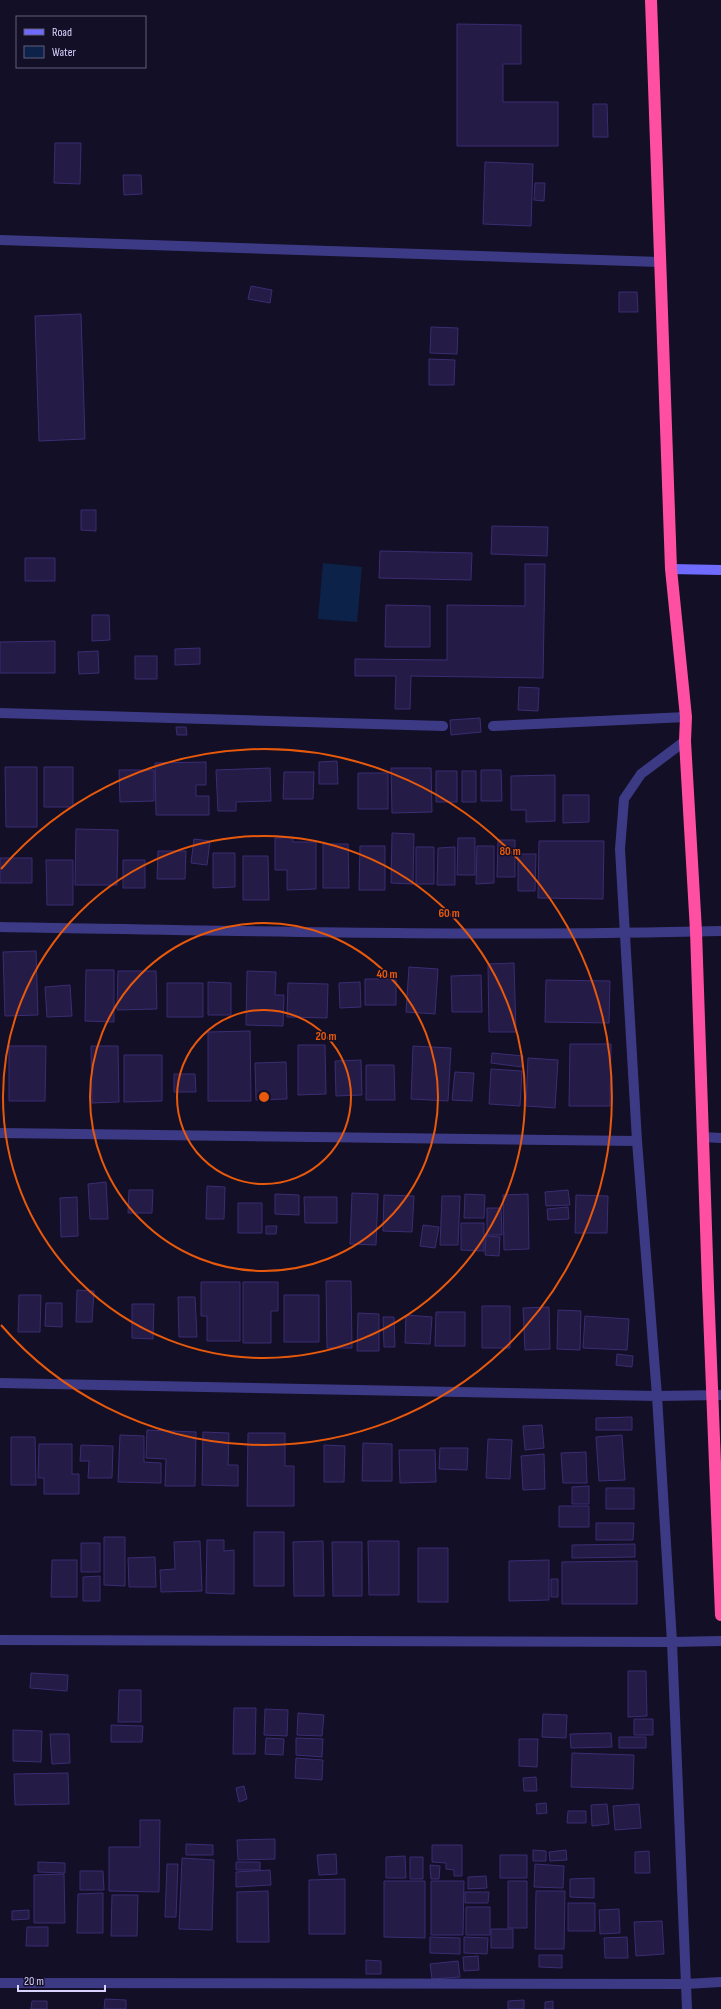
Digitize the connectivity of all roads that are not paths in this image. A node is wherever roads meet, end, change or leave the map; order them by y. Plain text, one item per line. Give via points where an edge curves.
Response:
1 (651, 0) edge
2 (0, 240) edge
3 (660, 262) junction
4 (671, 569) junction
5 (721, 570) edge
6 (0, 712) edge
7 (686, 717) junction
8 (443, 726) dead end
9 (493, 726) dead end
10 (685, 741) junction
11 (0, 927) edge
12 (721, 931) edge
13 (696, 932) junction
14 (625, 933) junction
15 (0, 1133) edge
16 (702, 1137) junction
17 (721, 1138) edge
18 (637, 1141) junction
19 (0, 1383) edge
20 (721, 1395) edge
21 (656, 1396) junction
22 (721, 1615) edge
23 (0, 1640) edge
24 (721, 1640) edge
25 (672, 1642) junction
26 (721, 1982) edge
27 (0, 1983) edge
28 (686, 1984) junction
29 (687, 2009) edge

1 - 3 highway
2 - 3 street
3 - 4 highway
4 - 5 street
4 - 7 highway
6 - 8 street
7 - 9 street
7 - 10 highway
10 - 13 highway
10 - 14 street via 642,774 624,799 620,849
11 - 14 street
12 - 13 street
13 - 14 street
13 - 16 highway
14 - 18 street
15 - 18 street
16 - 17 street
16 - 22 highway, bridge
18 - 21 street
19 - 21 street
20 - 21 street
21 - 25 street
23 - 25 street
24 - 25 street
25 - 28 street
26 - 28 street
27 - 28 street
28 - 29 street

